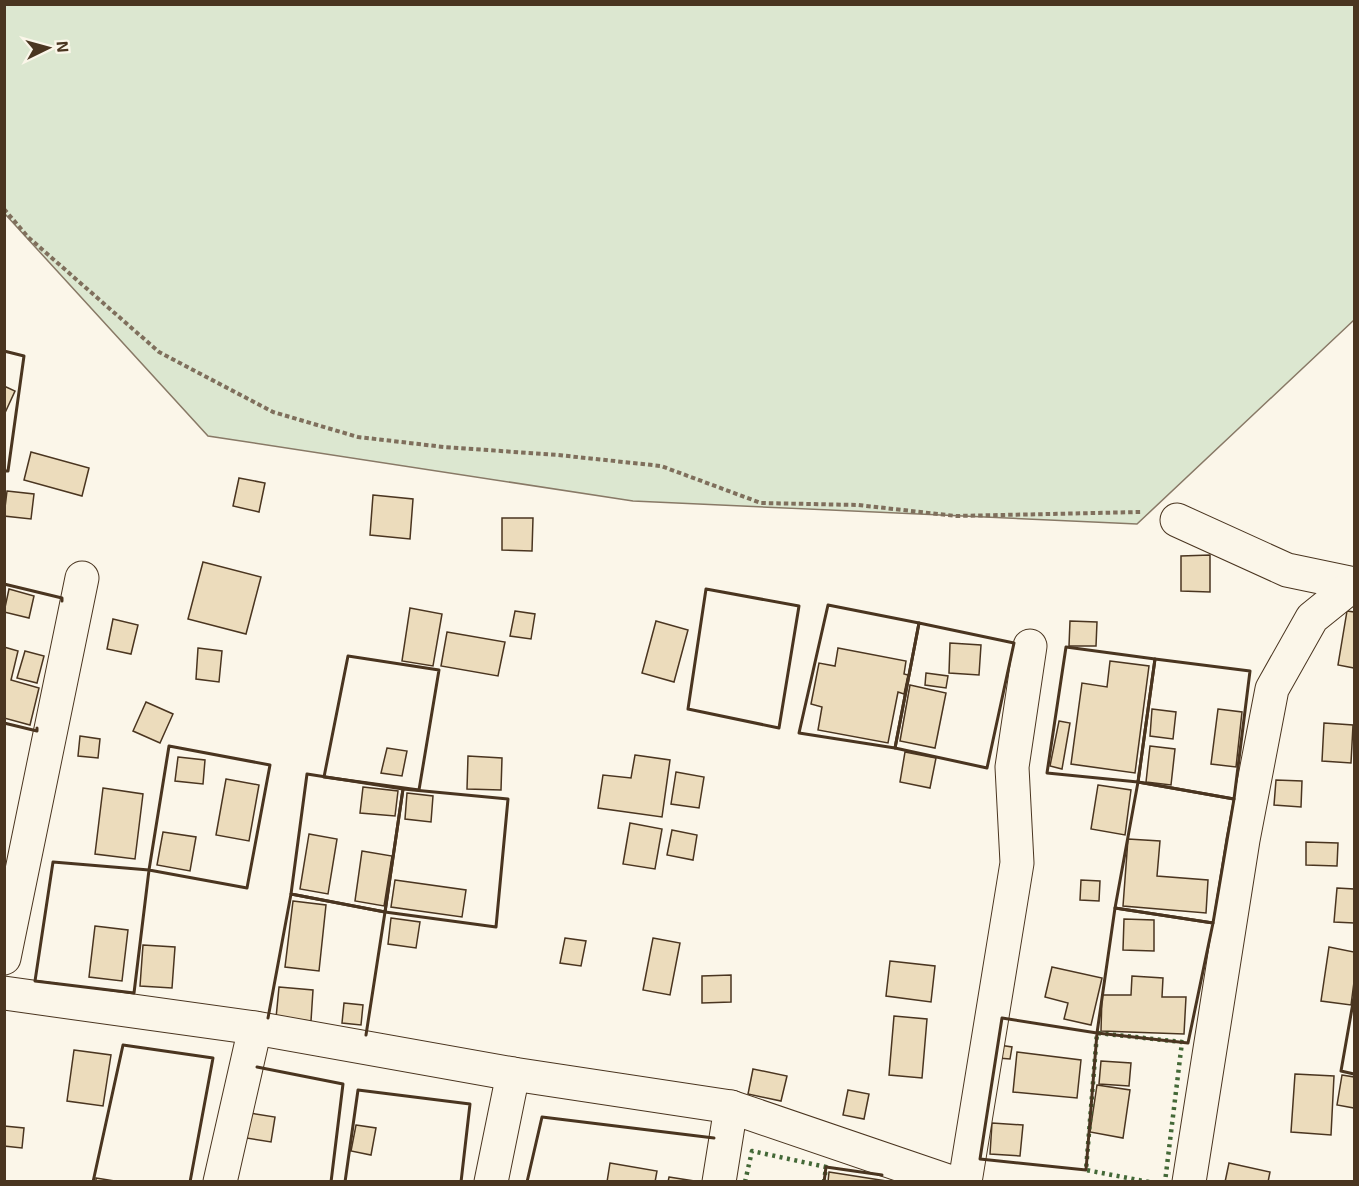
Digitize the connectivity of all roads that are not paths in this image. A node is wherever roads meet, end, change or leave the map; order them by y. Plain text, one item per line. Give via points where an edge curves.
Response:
1 (1177, 520) road end
2 (82, 578) dead end
3 (1354, 584) edge
4 (1030, 646) dead end
5 (4, 958) edge
6 (4, 993) edge
7 (255, 1028) junction
8 (513, 1074) junction
9 (731, 1107) junction
10 (220, 1182) edge
11 (491, 1182) edge
12 (719, 1182) edge
13 (950, 1182) edge
14 (965, 1182) edge
15 (1189, 1182) edge

1 - 3 street via 1287,570
2 - 5 street
3 - 15 street via 1312,618 1272,689 1243,840
4 - 14 street via 1012,767 1017,863
6 - 7 street
7 - 8 street
7 - 10 street
8 - 9 street
8 - 11 street
9 - 12 street
9 - 13 street

